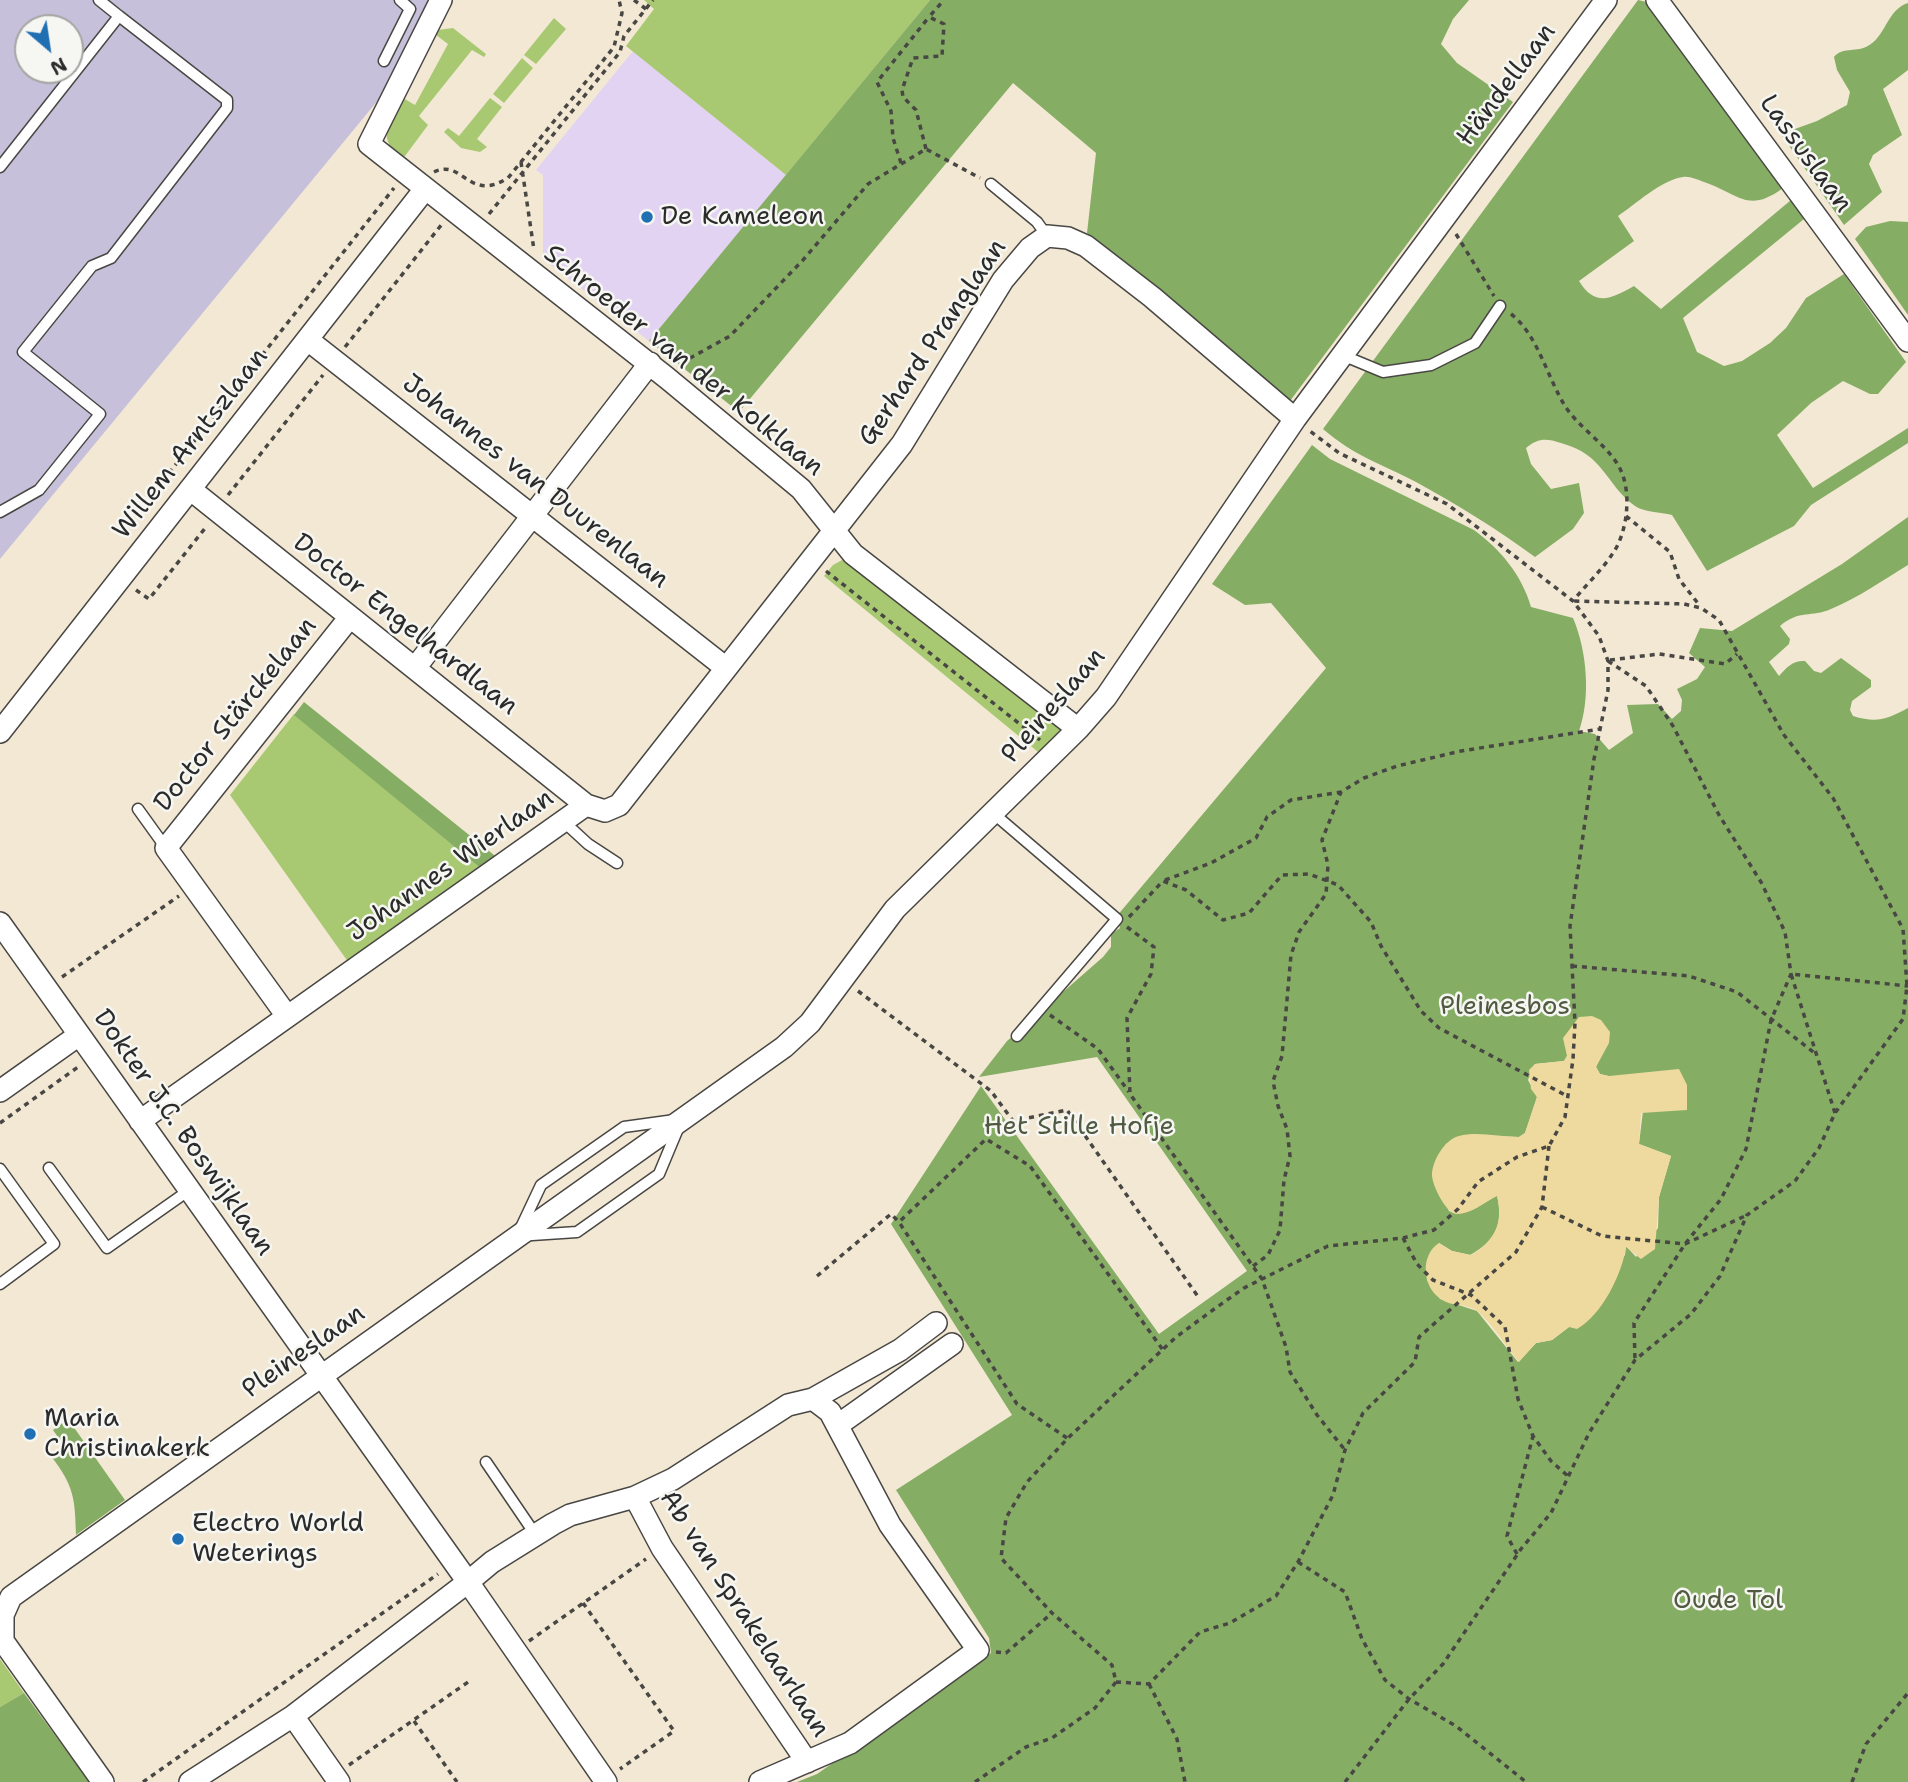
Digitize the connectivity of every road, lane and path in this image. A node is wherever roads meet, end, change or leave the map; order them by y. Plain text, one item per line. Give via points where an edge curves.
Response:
1 (99, 0) edge
2 (400, 0) edge
3 (441, 0) edge
4 (619, 0) edge
5 (634, 0) edge
6 (653, 0) edge
7 (944, 0) edge
8 (1606, 0) edge
9 (1657, 0) edge
10 (646, 9) junction
11 (119, 16) junction
12 (929, 17) junction
13 (384, 61) dead end
14 (926, 149) junction
15 (522, 162) junction
16 (901, 163) junction
17 (0, 167) edge
18 (402, 170) junction
19 (523, 173) junction
20 (991, 184) joint
21 (425, 189) junction
22 (1448, 209) junction
23 (452, 211) junction
24 (477, 229) junction
25 (1047, 236) junction
26 (538, 277) junction
27 (1500, 306) junction
28 (308, 340) junction
29 (1908, 341) edge
30 (1342, 355) junction
31 (334, 360) junction
32 (649, 363) junction
33 (667, 377) junction
34 (1295, 419) junction
35 (169, 473) dead end
36 (190, 489) junction
37 (0, 512) edge
38 (217, 512) junction
39 (533, 514) junction
40 (1626, 516) junction
41 (835, 533) junction
42 (812, 561) junction
43 (121, 578) junction
44 (1573, 601) junction
45 (1701, 608) junction
46 (350, 617) junction
47 (1737, 654) junction
48 (1608, 660) junction
49 (415, 668) junction
50 (726, 668) junction
51 (1078, 729) junction
52 (1600, 729) junction
53 (0, 732) edge
54 (1055, 752) junction
55 (1341, 792) junction
56 (586, 805) junction
57 (138, 809) dead end
58 (993, 813) junction
59 (563, 821) junction
60 (166, 848) junction
61 (617, 863) dead end
62 (1328, 880) junction
63 (1163, 881) junction
64 (194, 886) junction
65 (0, 923) edge
66 (1572, 966) junction
67 (1791, 974) junction
68 (842, 979) junction
69 (1908, 986) edge
70 (46, 988) junction
71 (1041, 1008) junction
72 (287, 1016) junction
73 (1771, 1020) junction
74 (79, 1035) junction
75 (1017, 1036) dead end
76 (1817, 1055) junction
77 (94, 1056) junction
78 (0, 1091) edge
79 (1130, 1094) junction
80 (1567, 1096) junction
81 (1835, 1113) junction
82 (682, 1119) junction
83 (139, 1121) junction
84 (0, 1123) edge
85 (1549, 1146) junction
86 (49, 1168) dead end
87 (0, 1169) edge
88 (188, 1191) junction
89 (1542, 1207) junction
90 (1747, 1215) junction
91 (899, 1222) junction
92 (517, 1236) junction
93 (1403, 1238) junction
94 (1685, 1244) junction
95 (1253, 1266) junction
96 (817, 1276) dead end
97 (1262, 1279) junction
98 (0, 1284) edge
99 (1471, 1295) junction
100 (1199, 1298) dead end
101 (936, 1323) dead end
102 (952, 1344) dead end
103 (900, 1350) junction
104 (1163, 1350) junction
105 (1635, 1360) junction
106 (915, 1369) junction
107 (322, 1375) junction
108 (813, 1399) junction
109 (838, 1425) junction
110 (1533, 1436) junction
111 (1068, 1438) junction
112 (1345, 1450) junction
113 (486, 1462) dead end
114 (1569, 1477) junction
115 (635, 1497) junction
116 (535, 1534) junction
117 (662, 1548) junction
118 (1518, 1555) junction
119 (1298, 1562) junction
120 (454, 1563) junction
121 (468, 1582) junction
122 (583, 1603) junction
123 (1052, 1613) junction
124 (1, 1623) edge
125 (978, 1650) junction
126 (514, 1651) junction
127 (471, 1680) dead end
128 (1116, 1682) junction
129 (1149, 1684) junction
130 (1908, 1693) edge
131 (1409, 1699) junction
132 (293, 1716) junction
133 (414, 1720) junction
134 (807, 1762) junction
135 (337, 1779) edge
136 (605, 1781) edge
137 (103, 1782) edge
138 (144, 1782) edge
139 (190, 1782) edge
140 (457, 1782) edge
141 (760, 1782) edge
142 (975, 1782) edge
143 (1185, 1782) edge
144 (1345, 1782) edge
145 (1526, 1782) edge
146 (1852, 1782) edge

1 - 11 lane
2 - 13 lane via 410,9
3 - 18 street, Schroeder van der Kolklaan via 369,144
4 - 15 path via 622,13 614,47
5 - 10 path
6 - 10 path
7 - 12 path
8 - 22 street, Händellaan
9 - 29 street, Lassuslaan
10 - 19 path via 624,36 620,52
11 - 17 lane
11 - 37 lane via 227,100 227,108 111,258 92,265 23,352 100,414 39,490
12 - 14 path via 944,24 942,56 913,58 902,90 916,110
12 - 16 path via 877,82 891,111
14 - 16 path
14 - 20 path
15 - 19 path
15 - 21 path via 497,185 477,186 442,169
16 - 33 path via 868,184 730,336 684,359
18 - 21 street, Schroeder van der Kolklaan
18 - 35 path via 398,183
19 - 24 path
19 - 26 path
20 - 25 lane
21 - 23 street, Schroeder van der Kolklaan
21 - 28 street, Willem Arntszlaan
22 - 27 path
22 - 30 street, Pleineslaan
23 - 24 street, Schroeder van der Kolklaan
23 - 31 path
24 - 26 street, Schroeder van der Kolklaan
25 - 34 street, Gerhard Pranglaan via 1086,246
25 - 41 street, Gerhard Pranglaan via 1030,248 1003,281 902,444
26 - 32 street, Schroeder van der Kolklaan
27 - 30 lane via 1475,343 1432,365 1383,372
27 - 40 path via 1515,317 1535,344 1566,408 1618,465 1629,492
28 - 31 street, Johannes van Duurenlaan
28 - 36 street, Willem Arntszlaan
30 - 34 street, Pleineslaan
31 - 38 path
31 - 39 street, Johannes van Duurenlaan
32 - 33 street, Schroeder van der Kolklaan
32 - 39 street
33 - 41 street, Schroeder van der Kolklaan via 801,489
34 - 44 path via 1339,453 1447,504
34 - 51 street, Pleineslaan via 1106,697
36 - 38 street, Doctor Engelhardlaan
36 - 43 street, Willem Arntszlaan
38 - 43 path via 149,599
38 - 46 street, Doctor Engelhardlaan
39 - 49 street
39 - 50 street, Johannes van Duurenlaan
40 - 44 path via 1614,554
40 - 45 path via 1670,552 1679,579
41 - 42 street, Johannes Wierlaan
41 - 51 street, Schroeder van der Kolklaan via 853,554
42 - 50 street, Johannes Wierlaan
42 - 54 path
43 - 53 street, Willem Arntszlaan
44 - 45 path
44 - 48 path via 1599,635
45 - 47 path via 1719,620
46 - 49 street, Doctor Engelhardlaan
46 - 60 street, Doctor Stärckelaan
47 - 48 path via 1724,664 1659,654
47 - 69 path via 1784,735 1833,798 1903,929
48 - 52 path
48 - 67 path via 1646,686 1673,726 1785,932
49 - 56 street, Doctor Engelhardlaan
50 - 56 street, Johannes Wierlaan via 619,805 605,811
51 - 54 street, Pleineslaan
52 - 55 path via 1397,766
52 - 66 path via 1570,926
54 - 58 street, Pleineslaan
55 - 62 path via 1322,840
55 - 63 path via 1291,800 1267,817 1256,838 1211,863
56 - 59 street, Johannes Wierlaan
57 - 60 lane, Doctor Stärckelaan
58 - 68 street, Pleineslaan via 895,909
58 - 71 lane via 1117,919
59 - 61 lane
59 - 72 street, Johannes Wierlaan
60 - 64 street, Doctor Stärckelaan
62 - 63 path via 1309,874 1282,875 1249,913 1223,920 1186,890
62 - 80 path via 1371,922 1422,1011 1439,1028
62 - 95 path via 1326,894 1299,932 1291,955 1282,1056 1273,1081 1290,1156 1280,1230 1268,1255
63 - 79 path via 1122,923 1154,947 1151,974 1127,1018
64 - 70 path
64 - 72 street, Doctor Stärckelaan
65 - 70 street, Dokter J.C. Boswijklaan
66 - 73 path via 1689,976 1737,992
66 - 80 path via 1575,1023
67 - 69 path
67 - 73 path
67 - 76 path
68 - 82 street, Pleineslaan via 810,1023 784,1047
68 - 100 path via 990,1091 1013,1121 1067,1110
69 - 81 path via 1903,1019
70 - 74 street, Dokter J.C. Boswijklaan
71 - 75 lane
71 - 79 path via 1098,1049
72 - 83 street, Johannes Wierlaan
73 - 76 path
73 - 94 path via 1746,1149 1721,1199
74 - 77 street, Dokter J.C. Boswijklaan
74 - 78 street
76 - 81 path
77 - 83 street, Dokter J.C. Boswijklaan
77 - 84 path
79 - 95 path
80 - 85 path via 1564,1117
81 - 90 path via 1819,1148 1795,1181
82 - 92 street, Pleineslaan
82 - 92 lane via 659,1174 577,1233
83 - 88 street, Dokter J.C. Boswijklaan
85 - 89 path
85 - 93 path via 1517,1157 1478,1182 1458,1209 1434,1230
86 - 88 lane via 107,1248
87 - 98 lane via 54,1244
88 - 107 street, Dokter J.C. Boswijklaan
89 - 94 path via 1602,1236
89 - 99 path via 1516,1252
90 - 94 path
90 - 105 path via 1720,1276 1691,1314
91 - 96 path via 891,1214
91 - 104 path via 986,1139 1030,1166
91 - 111 path via 1017,1404
92 - 107 street, Pleineslaan
93 - 97 path via 1328,1246
93 - 99 path via 1417,1264 1433,1280
94 - 105 path via 1634,1323
95 - 97 path
97 - 104 path
97 - 112 path via 1290,1372
99 - 110 path via 1505,1327 1518,1399
99 - 112 path via 1419,1337 1415,1362 1363,1413
101 - 103 street
102 - 106 street
103 - 106 street
103 - 108 street
104 - 111 path
105 - 114 path via 1589,1433
106 - 109 street
107 - 120 street, Dokter J.C. Boswijklaan
107 - 124 street, Pleineslaan via 16,1591
108 - 109 street
108 - 115 street via 788,1405 696,1467
109 - 125 street via 890,1525
110 - 114 path
110 - 118 path via 1507,1536
111 - 123 path via 1027,1482 1006,1518 1001,1558
112 - 119 path via 1333,1496
113 - 116 lane
114 - 118 path via 1551,1513
115 - 116 street via 570,1515
115 - 117 street, Ab van Sprakelaarlaan
116 - 121 street
117 - 122 path
117 - 134 street, Ab van Sprakelaarlaan
118 - 131 path via 1443,1664
119 - 129 path via 1276,1595 1230,1623 1200,1632
119 - 131 path via 1345,1592 1362,1639 1385,1680
120 - 121 street, Dokter J.C. Boswijklaan
120 - 138 path
121 - 126 street, Dokter J.C. Boswijklaan
121 - 132 street
122 - 126 path
122 - 136 path via 674,1731
123 - 125 path via 1006,1653
123 - 128 path via 1112,1665
124 - 137 street via 8,1650
125 - 134 street via 850,1743
126 - 136 street, Dokter J.C. Boswijklaan
127 - 133 path
128 - 129 path
128 - 142 path via 1095,1709
129 - 143 path via 1177,1739
130 - 146 path via 1867,1744
131 - 144 path
131 - 145 path via 1456,1726
132 - 135 street
132 - 139 street
133 - 135 path
133 - 140 path
134 - 141 street

